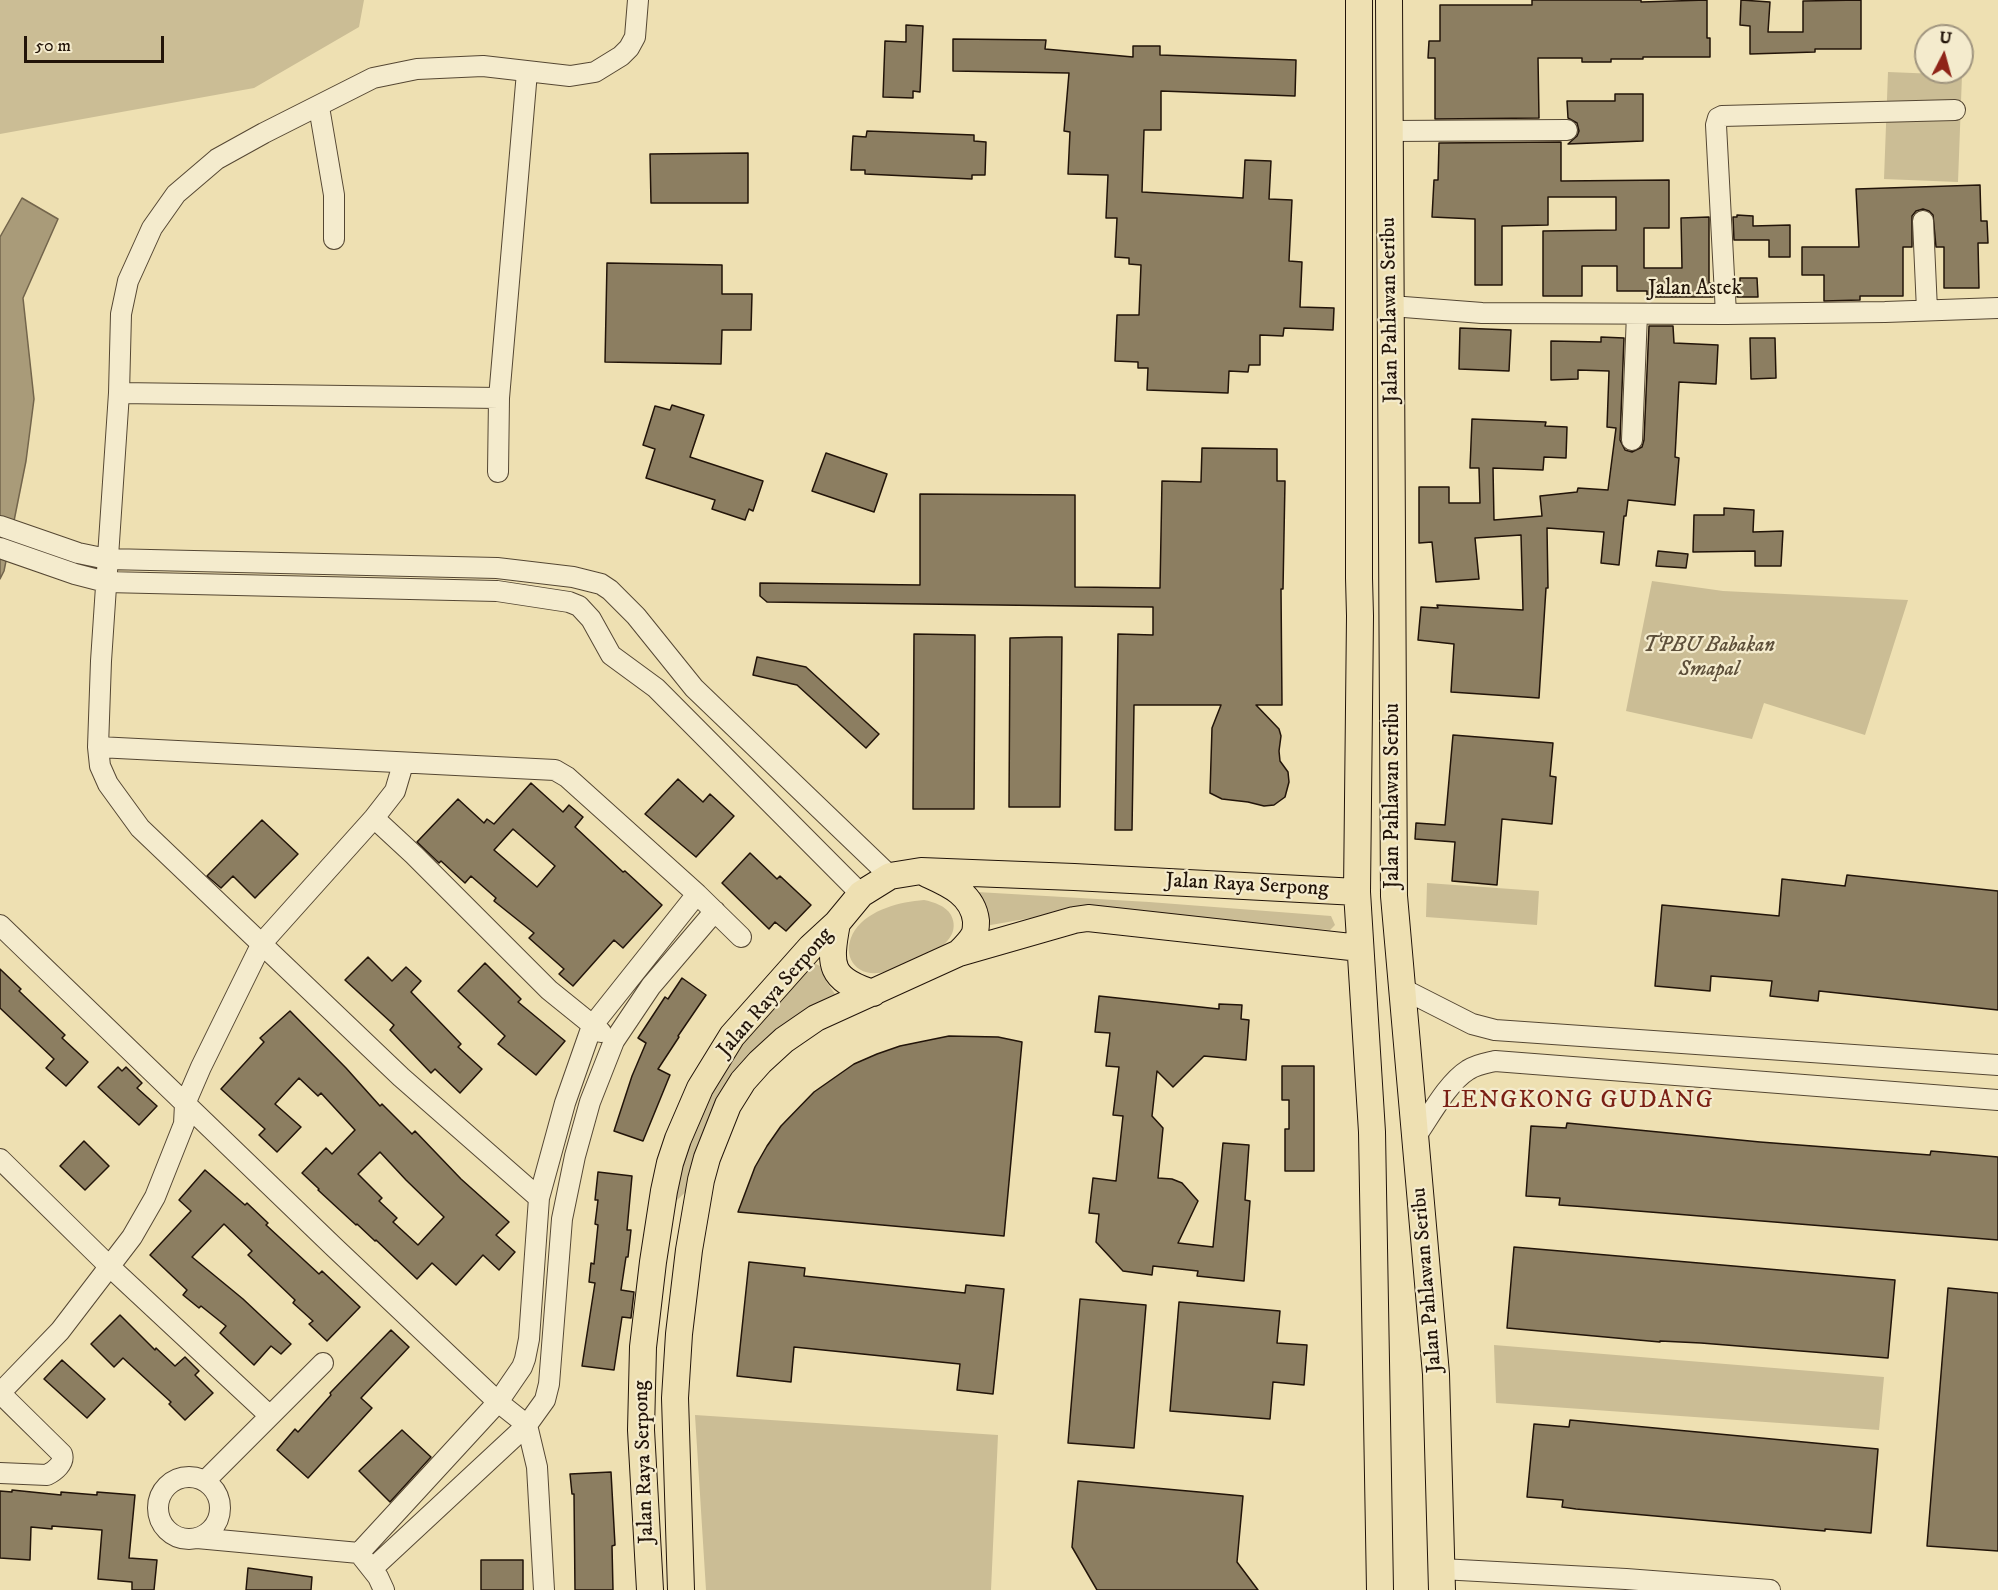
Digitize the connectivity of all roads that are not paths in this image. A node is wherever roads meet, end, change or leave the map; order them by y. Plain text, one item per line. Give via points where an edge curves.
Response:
1 (639, 0) edge
2 (1359, 0) edge
3 (1389, 0) edge
4 (527, 72) junction
5 (318, 107) junction
6 (1955, 110) dead end
7 (1567, 130) dead end
8 (1390, 131) junction
9 (1923, 221) dead end
10 (334, 239) dead end
11 (1391, 306) junction
12 (1998, 308) edge
13 (1927, 310) junction
14 (1637, 314) junction
15 (1726, 314) junction
16 (119, 393) junction
17 (499, 398) junction
18 (1632, 440) dead end
19 (498, 472) dead end
20 (0, 526) edge
21 (0, 548) edge
22 (107, 559) junction
23 (106, 582) junction
24 (98, 747) junction
25 (403, 764) junction
26 (374, 818) junction
27 (832, 821) junction
28 (809, 842) junction
29 (921, 871) junction
30 (890, 876) junction
31 (1357, 892) junction
32 (697, 894) junction
33 (861, 894) junction
34 (715, 911) junction
35 (837, 923) junction
36 (0, 926) edge
37 (741, 937) dead end
38 (262, 943) junction
39 (1359, 948) junction
40 (959, 953) junction
41 (1403, 989) junction
42 (873, 993) junction
43 (592, 1026) junction
44 (1495, 1030) junction
45 (614, 1041) junction
46 (1496, 1061) junction
47 (1998, 1065) edge
48 (1998, 1100) edge
49 (185, 1104) junction
50 (1414, 1138) junction
51 (0, 1159) edge
52 (539, 1198) junction
53 (655, 1248) junction
54 (689, 1250) junction
55 (109, 1266) junction
56 (323, 1363) dead end
57 (498, 1402) junction
58 (270, 1416) junction
59 (527, 1425) junction
60 (0, 1473) edge
61 (205, 1482) junction
62 (197, 1538) junction
63 (358, 1553) junction
64 (372, 1569) junction
65 (1442, 1579) edge
66 (384, 1590) edge
67 (544, 1590) edge
68 (650, 1590) edge
69 (681, 1590) edge
70 (1380, 1590) edge
71 (1770, 1590) edge

1 - 4 street via 635,37 629,48 612,62 595,72 570,76
2 - 31 main road, Jalan Pahlawan Seribu
3 - 8 main road, Jalan Pahlawan Seribu
4 - 5 street via 483,66 417,69 373,78
4 - 17 street
5 - 10 street via 334,195
5 - 16 street via 217,159 176,194 152,228 128,281 121,314
6 - 15 street via 1718,118
7 - 8 street
8 - 11 main road, Jalan Pahlawan Seribu
9 - 13 street
11 - 14 street, Jalan Astek via 1482,313
11 - 41 main road, Jalan Pahlawan Seribu via 1394,896
12 - 13 street, Jalan Astek
13 - 15 street, Jalan Astek
14 - 15 street, Jalan Astek
14 - 18 street
16 - 17 street
16 - 22 street
17 - 19 street
20 - 22 street
21 - 23 street
22 - 23 street
22 - 27 street via 497,568 590,580 610,590 694,688
23 - 24 street
23 - 28 street via 497,591 569,602 584,610 611,655 656,688
24 - 25 street
24 - 38 street via 100,766 108,784 140,828
25 - 26 street via 395,791
25 - 32 street via 555,770
26 - 38 street
26 - 43 street via 549,990
27 - 28 street
27 - 30 street
28 - 33 street
29 - 30 main road, Jalan Raya Serpong
29 - 31 main road, Jalan Raya Serpong
29 - 40 main road via 958,890 974,910 975,935
30 - 33 main road, Jalan Raya Serpong
31 - 39 main road, Jalan Pahlawan Seribu
32 - 34 street
32 - 43 street
33 - 35 main road, Jalan Raya Serpong
34 - 37 street
34 - 45 street via 651,986
35 - 42 main road via 835,969 843,981
35 - 53 main road, Jalan Raya Serpong via 732,1036 712,1066 670,1163
36 - 49 street
38 - 49 street
38 - 52 street via 401,1077
39 - 40 main road, Jalan Raya Serpong via 1088,918
39 - 70 main road, Jalan Pahlawan Seribu via 1372,1132
40 - 42 main road, Jalan Raya Serpong
41 - 44 street via 1472,1024
41 - 50 main road, Jalan Pahlawan Seribu
42 - 54 main road, Jalan Raya Serpong via 816,1018 784,1040 742,1081 707,1158
43 - 45 street
43 - 52 street via 565,1103
44 - 46 street
44 - 47 street
45 - 59 street via 590,1102 575,1156 562,1219 549,1384 545,1400
46 - 48 street
46 - 50 street via 1481,1063 1456,1080
49 - 55 street via 184,1124 155,1197 132,1237
49 - 57 street
50 - 65 main road, Jalan Pahlawan Seribu via 1436,1374
51 - 55 street
52 - 57 street via 525,1359
53 - 54 main road
53 - 68 main road, Jalan Raya Serpong via 643,1347 641,1430
54 - 69 main road, Jalan Raya Serpong via 675,1398
55 - 58 street
55 - 60 street via 60,1331 0,1393 62,1454 62,1463 47,1476
56 - 58 street
57 - 59 street
57 - 63 street
58 - 61 street
59 - 64 street
59 - 67 street via 537,1467
61 - 62 street via 213,1488 220,1507 214,1526
61 - 62 street via 195,1477 173,1481 164,1488 157,1509 166,1529 175,1536
62 - 63 street
63 - 64 street
64 - 66 street
65 - 71 street via 1626,1579

